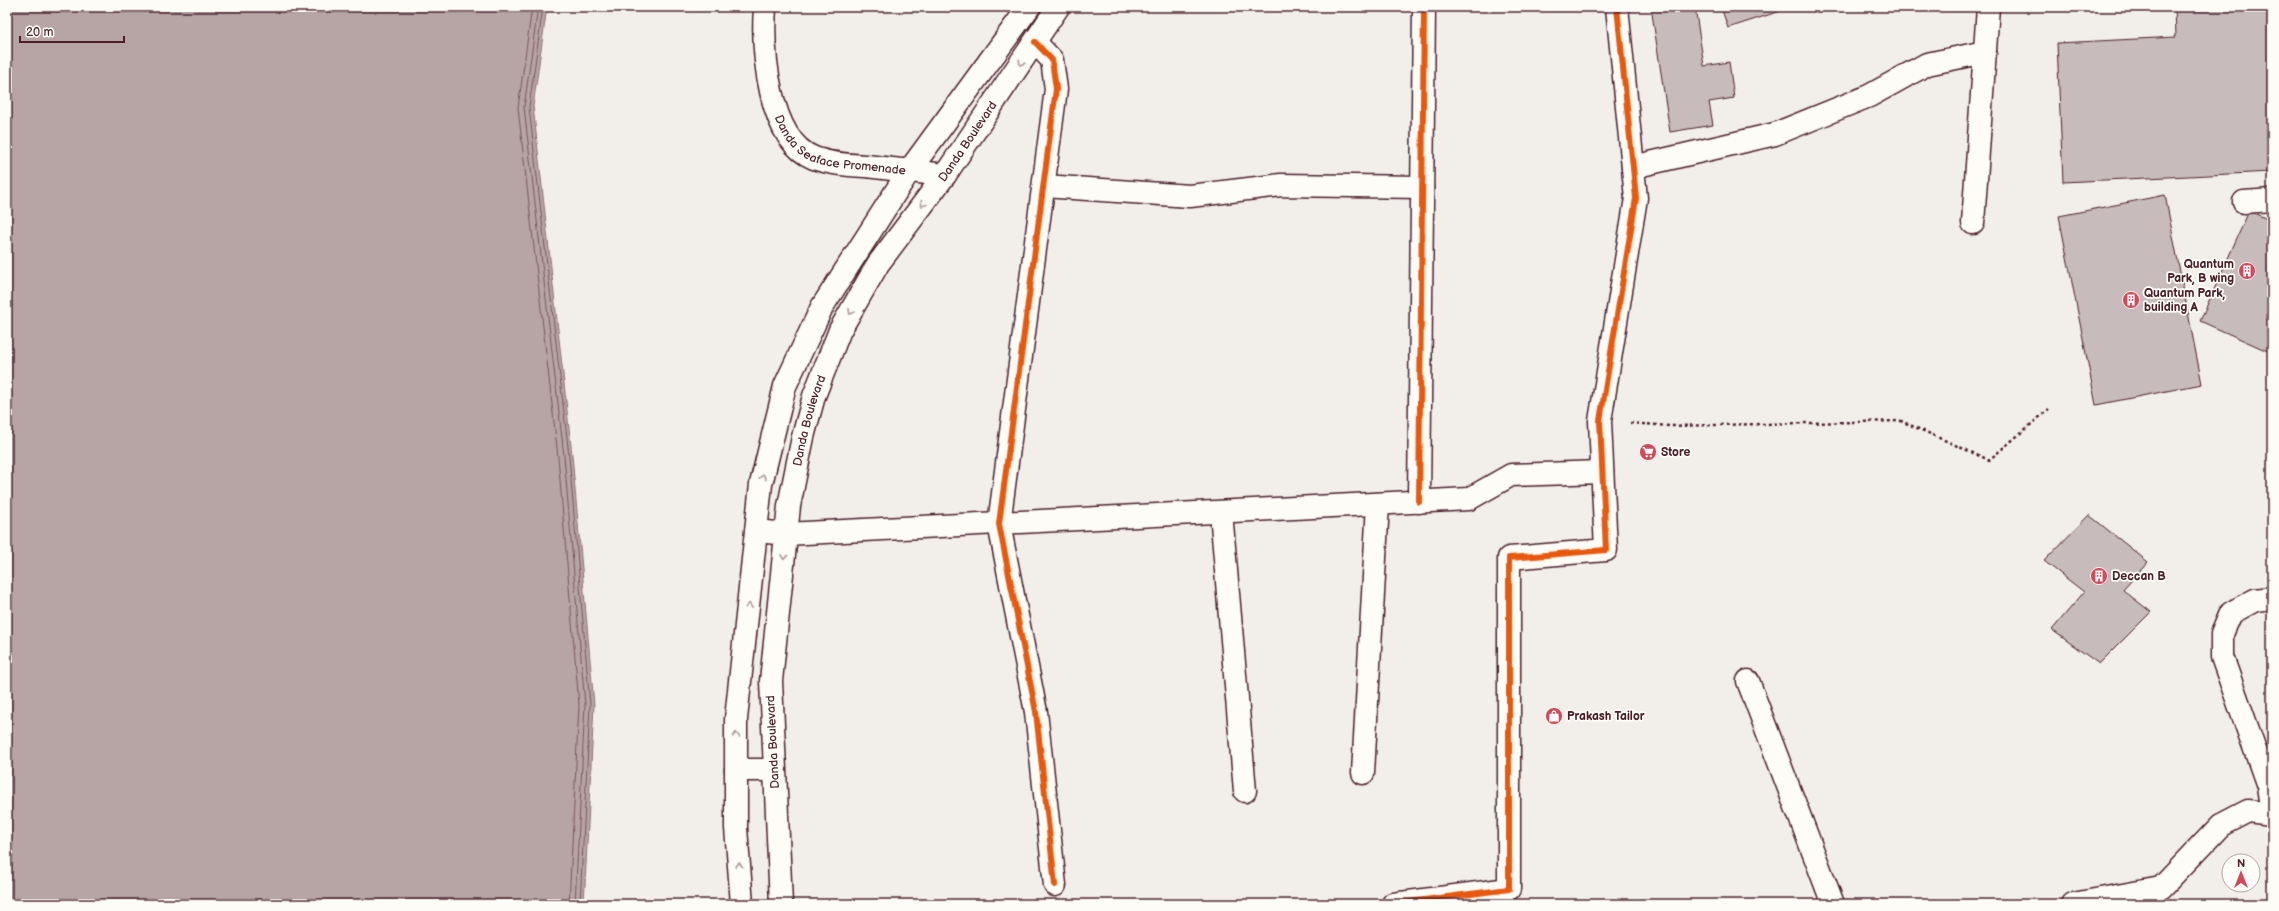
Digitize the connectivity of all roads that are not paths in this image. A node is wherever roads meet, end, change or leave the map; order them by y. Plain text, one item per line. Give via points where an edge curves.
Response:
1 (765, 7) edge
2 (1029, 7) edge
3 (1058, 7) edge
4 (1424, 7) edge
5 (1617, 7) edge
6 (1988, 7) edge
7 (1035, 42) junction
8 (1985, 52) junction
9 (1633, 167) junction
10 (909, 171) junction
11 (944, 176) junction
12 (1044, 186) junction
13 (1422, 187) junction
14 (2272, 200) edge
15 (2244, 202) dead end
16 (1973, 223) dead end
17 (1602, 472) junction
18 (1419, 502) junction
19 (1378, 504) junction
20 (1221, 512) junction
21 (999, 524) junction
22 (757, 531) junction
23 (786, 534) junction
24 (2272, 598) edge
25 (1748, 681) dead end
26 (736, 770) junction
27 (774, 770) junction
28 (1363, 773) dead end
29 (1246, 791) dead end
30 (1054, 885) dead end
31 (742, 904) edge
32 (781, 904) edge
33 (1393, 904) edge
34 (1833, 904) edge
35 (2073, 904) edge

1 - 10 street, Danda Seaface Promenade via 767,71 778,118 793,144 814,158
2 - 10 street
3 - 7 street, Danda Boulevard
4 - 13 street
5 - 9 street
6 - 8 street
7 -> 11 street, Danda Boulevard
7 - 12 street via 1052,60 1056,89
8 - 9 street via 1927,64 1869,96 1775,134
8 - 16 street
9 - 17 street via 1636,198 1600,421
10 - 11 street, Danda Seaface Promenade
22 -> 10 street via 761,484 785,386 822,307
11 -> 23 street, Danda Boulevard via 878,264 840,330 814,396 803,437
12 - 13 street via 1190,196 1281,185
12 - 21 street
13 - 18 street
14 - 15 street
17 - 18 street via 1511,475 1469,500
17 - 33 street via 1606,550 1509,558 1509,888
18 - 19 street
19 - 20 street
19 - 28 street
20 - 21 street
20 - 29 street
21 - 23 street
21 - 30 street via 1036,712
22 - 23 street
26 -> 22 street via 736,719
23 -> 27 street, Danda Boulevard via 771,681
24 - 35 street via 2255,600 2231,613 2222,634 2222,657 2268,786 2272,814 2248,811 2220,825 2161,888
25 - 34 street
26 - 27 street
31 -> 26 street via 736,828
27 - 32 street, Danda Boulevard

